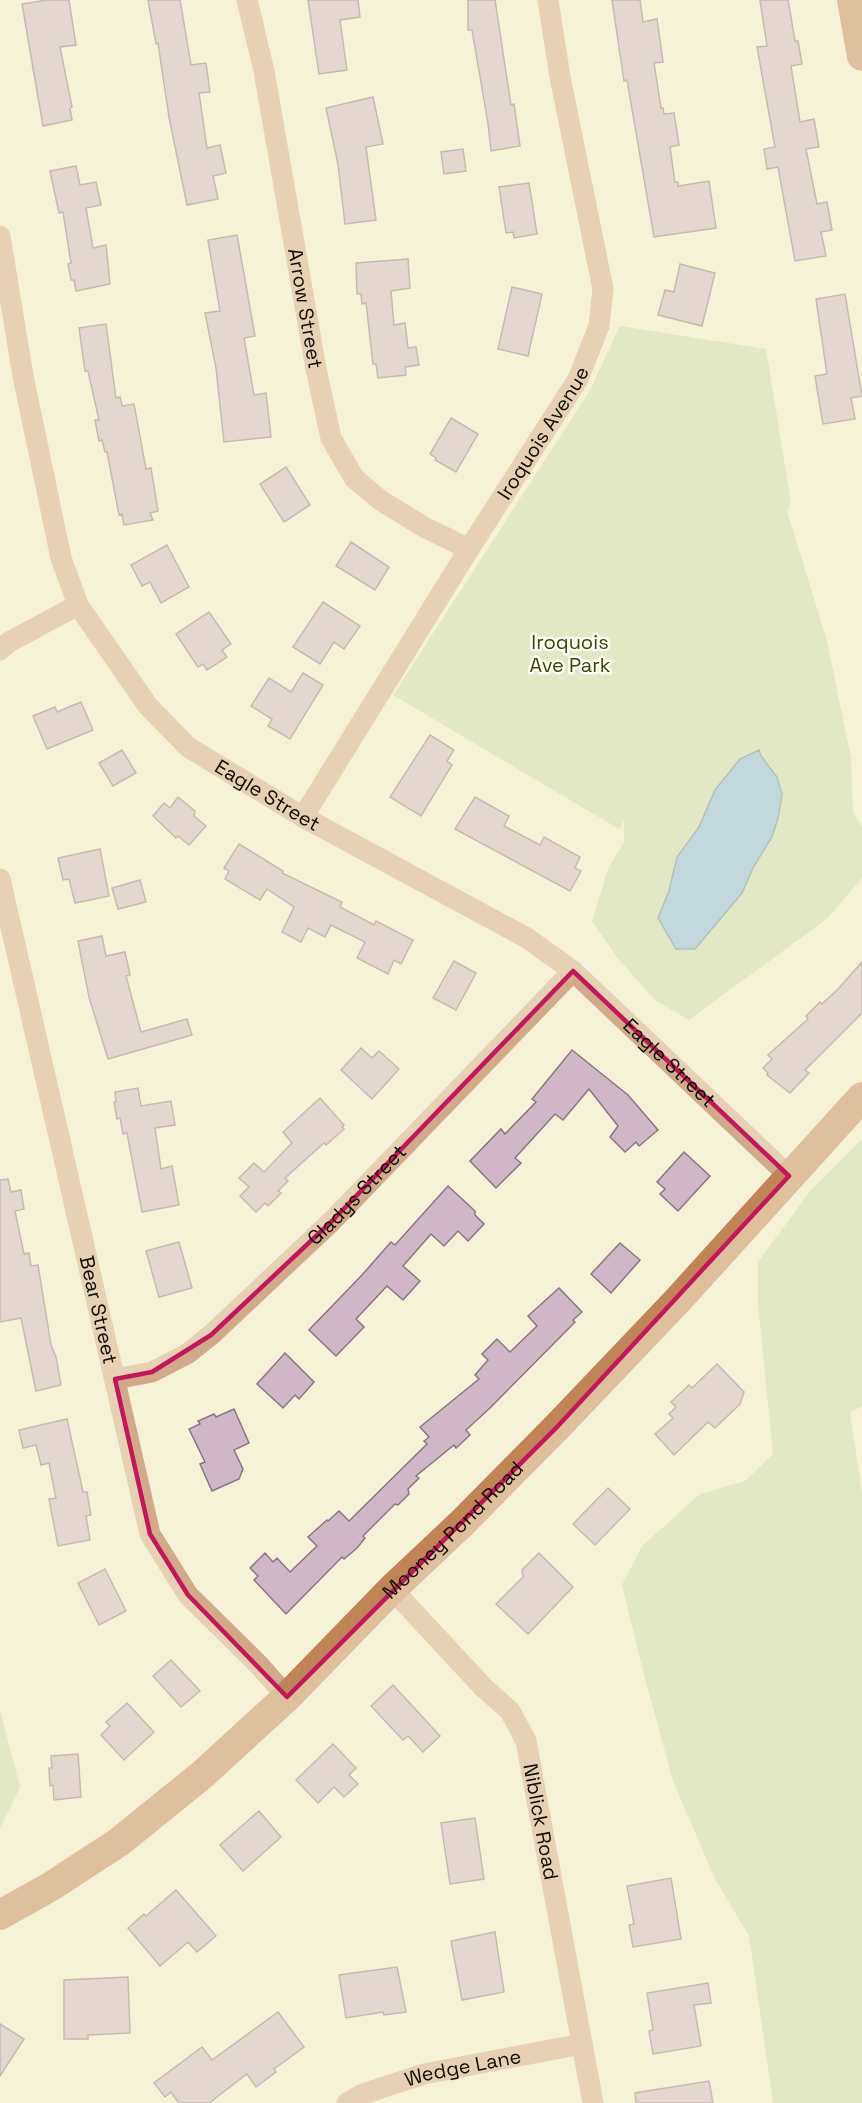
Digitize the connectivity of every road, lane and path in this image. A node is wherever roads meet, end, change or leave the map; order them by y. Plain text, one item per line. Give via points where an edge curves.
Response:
1 (248, 0) edge
2 (548, 0) edge
3 (852, 0) edge
4 (862, 56) edge
5 (0, 236) edge
6 (469, 549) junction
7 (78, 605) junction
8 (0, 651) edge
9 (303, 817) junction
10 (0, 879) edge
11 (573, 971) junction
12 (862, 1096) edge
13 (789, 1176) junction
14 (115, 1379) junction
15 (392, 1589) junction
16 (287, 1697) junction
17 (0, 1915) edge
18 (582, 2044) junction
19 (347, 2103) edge
20 (593, 2103) edge

1 - 6 street, Arrow Street via 331,438 354,478 380,500 424,528
2 - 6 street, Iroquois Avenue via 603,290 599,326 578,379
3 - 4 street
5 - 7 street, Eagle Street via 23,376 56,535
6 - 9 street, Iroquois Avenue
7 - 8 street via 9,642
7 - 9 street, Eagle Street via 148,706 188,747
9 - 11 street, Eagle Street via 527,938
10 - 14 street, Bear Street
11 - 13 street, Eagle Street
11 - 14 street, Gladys Street via 332,1221 211,1335 187,1354 152,1372
12 - 13 street, Mooney Pond Road
13 - 15 street, Mooney Pond Road via 678,1300 461,1524
14 - 16 street, Bear Street via 150,1534 189,1595
15 - 16 street, Mooney Pond Road
15 - 18 street, Niblick Road via 483,1688 510,1711 525,1741
16 - 17 street, Mooney Pond Road via 203,1774 118,1842
18 - 19 street, Wedge Lane via 424,2074
18 - 20 street, Niblick Road

